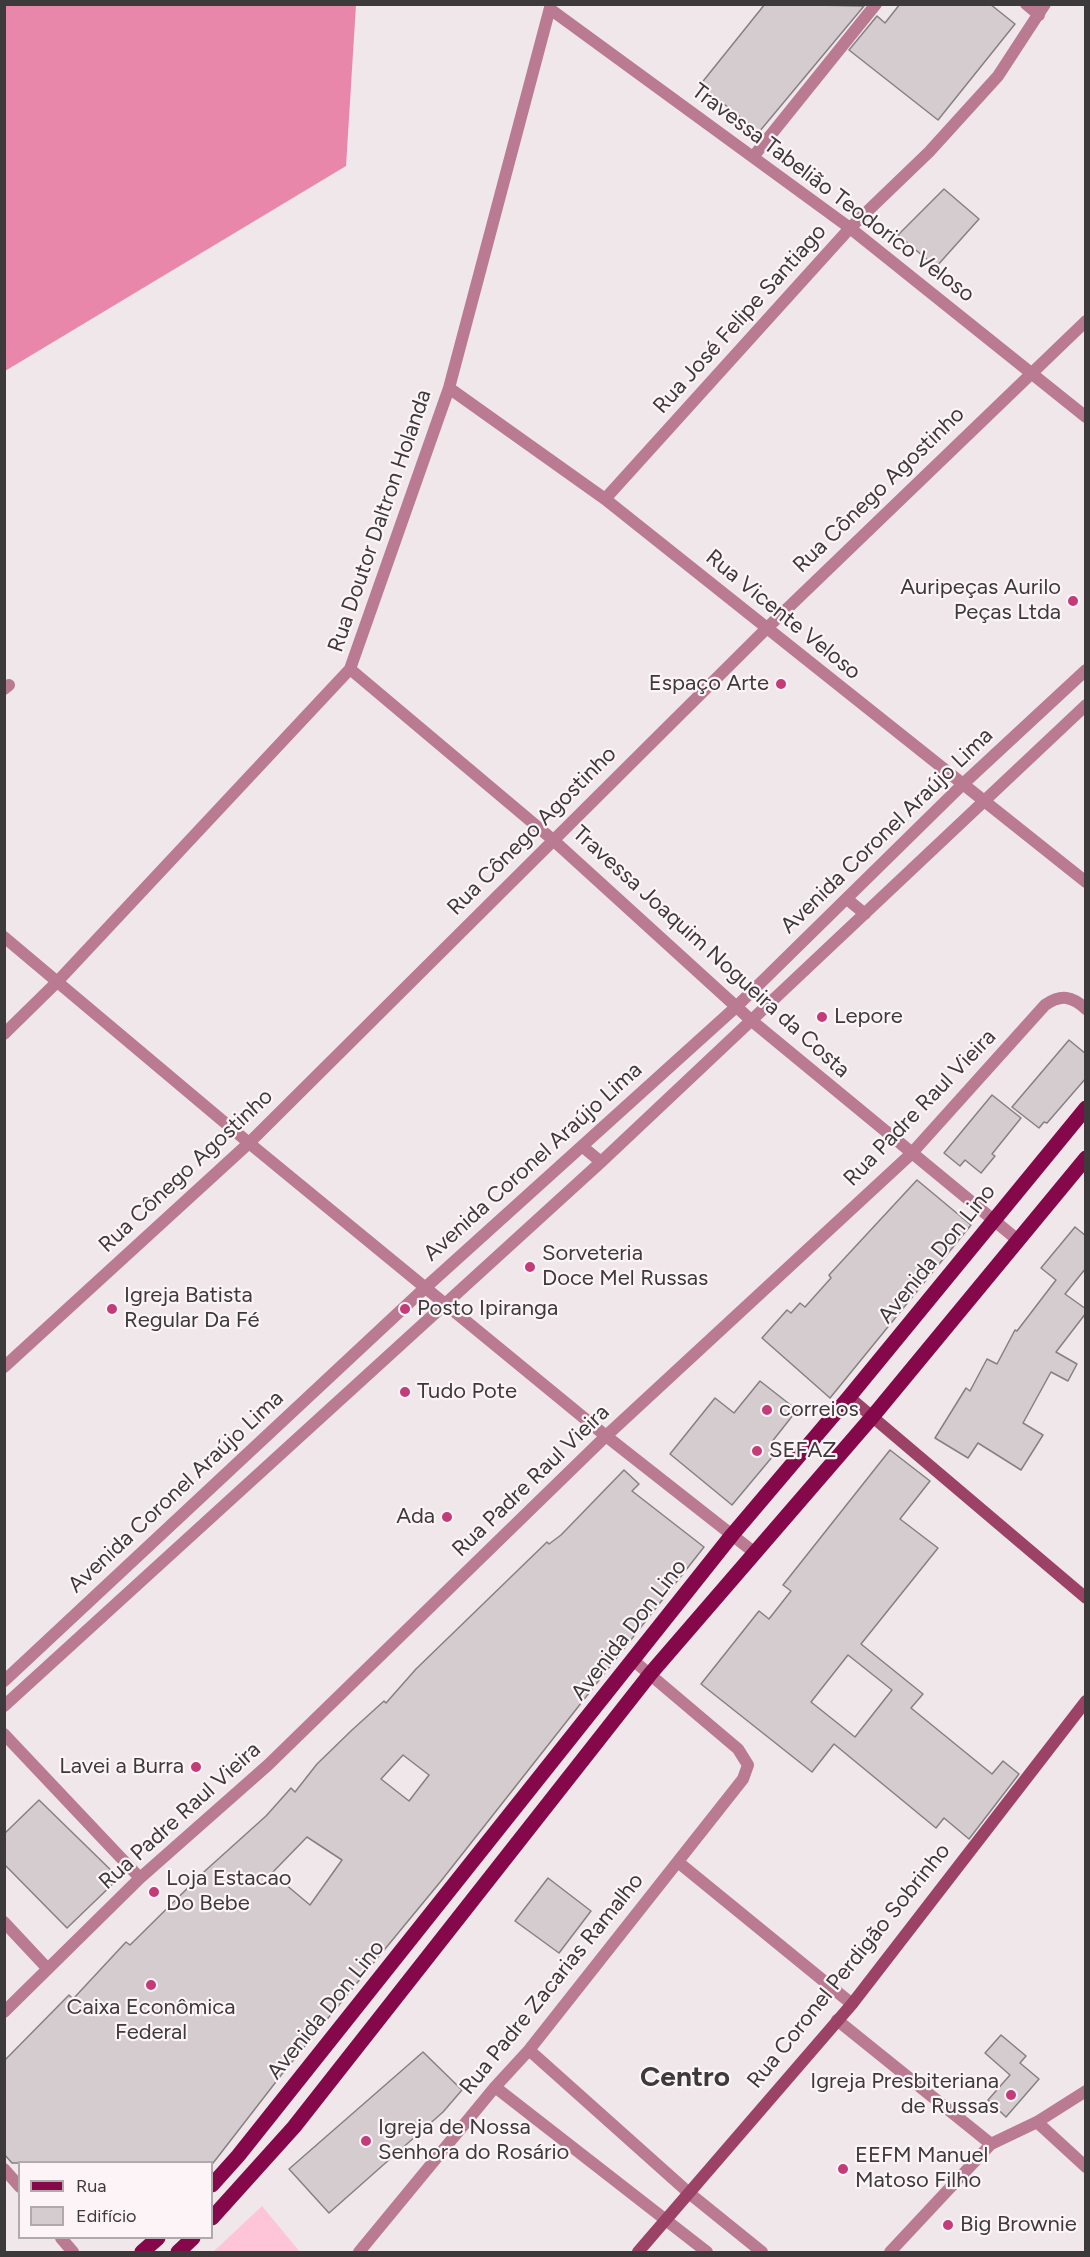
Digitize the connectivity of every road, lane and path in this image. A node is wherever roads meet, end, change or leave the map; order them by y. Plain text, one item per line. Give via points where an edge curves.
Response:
1 (876, 4) edge
2 (1026, 4) edge
3 (550, 7) edge
4 (1042, 10) edge
5 (753, 157) junction
6 (850, 228) junction
7 (1086, 321) edge
8 (1032, 372) junction
9 (449, 388) junction
10 (1086, 417) edge
11 (605, 499) junction
12 (766, 628) junction
13 (350, 669) junction
14 (1086, 670) edge
15 (1086, 705) edge
16 (963, 784) junction
17 (984, 804) junction
18 (552, 839) junction
19 (1086, 882) edge
20 (847, 899) junction
21 (865, 915) junction
22 (4, 937) edge
23 (57, 982) junction
24 (736, 1007) junction
25 (1086, 1009) edge
26 (752, 1022) junction
27 (4, 1034) edge
28 (1086, 1108) edge
29 (249, 1143) junction
30 (583, 1147) junction
31 (911, 1154) junction
32 (1086, 1158) edge
33 (601, 1162) junction
34 (993, 1222) junction
35 (1019, 1241) junction
36 (426, 1287) junction
37 (444, 1303) junction
38 (7, 1360) edge
39 (317, 1388) junction
40 (849, 1397) junction
41 (333, 1405) junction
42 (873, 1416) junction
43 (606, 1436) junction
44 (221, 1478) junction
45 (237, 1493) junction
46 (732, 1535) junction
47 (755, 1553) junction
48 (99, 1592) junction
49 (1086, 1598) edge
50 (113, 1607) junction
51 (634, 1661) junction
52 (651, 1673) junction
53 (4, 1681) edge
54 (1086, 1701) edge
55 (4, 1706) edge
56 (4, 1734) edge
57 (678, 1862) junction
58 (140, 1878) junction
59 (4, 1922) edge
60 (47, 1968) junction
61 (852, 2004) junction
62 (4, 2012) edge
63 (837, 2020) junction
64 (530, 2050) junction
65 (495, 2087) junction
66 (1086, 2091) edge
67 (1036, 2122) junction
68 (991, 2144) junction
69 (1086, 2168) edge
70 (4, 2169) edge
71 (213, 2184) edge
72 (18, 2185) edge
73 (689, 2193) junction
74 (213, 2217) edge
75 (667, 2218) junction
76 (62, 2239) edge
77 (157, 2239) edge
78 (192, 2239) edge
79 (73, 2253) edge
80 (142, 2253) edge
81 (178, 2253) edge
82 (359, 2253) edge
83 (638, 2253) edge
84 (707, 2253) edge
85 (762, 2253) edge
86 (890, 2253) edge

1 - 5 street
2 - 4 street
3 - 5 street, Travessa Tabelião Teodorico Veloso
3 - 9 street, Rua Doutor Daltron Holanda
4 - 6 street, Rua José Felipe Santiago via 998,76
5 - 6 street, Travessa Tabelião Teodorico Veloso
6 - 8 street, Travessa Tabelião Teodorico Veloso
6 - 11 street, Rua José Felipe Santiago
7 - 8 street, Rua Cônego Agostinho
8 - 10 street, Travessa Tabelião Teodorico Veloso
8 - 12 street, Rua Cônego Agostinho
9 - 11 street, Rua Vicente Veloso
9 - 13 street, Rua Doutor Daltron Holanda
11 - 12 street, Rua Vicente Veloso
12 - 16 street, Rua Vicente Veloso
12 - 18 street, Rua Cônego Agostinho
13 - 18 street, Travessa Joaquim Nogueira da Costa
13 - 23 street, Rua Doutor Daltron Holanda
14 - 16 street, Avenida Coronel Araújo Lima
15 - 17 street, Avenida Coronel Araújo Lima
16 - 17 street, Rua Vicente Veloso
16 - 20 street, Avenida Coronel Araújo Lima
17 - 19 street, Rua Vicente Veloso
17 - 21 street, Avenida Coronel Araújo Lima
18 - 24 street, Travessa Joaquim Nogueira da Costa
18 - 29 street, Rua Cônego Agostinho
20 - 21 street
20 - 24 street, Avenida Coronel Araújo Lima
21 - 26 street, Avenida Coronel Araújo Lima
22 - 23 street
23 - 27 street, Rua Doutor Daltron Holanda
23 - 29 street
24 - 26 street, Travessa Joaquim Nogueira da Costa
24 - 30 street, Avenida Coronel Araújo Lima
25 - 31 street, Rua Padre Raul Vieira via 1077,1000 1062,997 1045,1005
26 - 31 street, Travessa Joaquim Nogueira da Costa
26 - 33 street, Avenida Coronel Araújo Lima
28 - 34 main road, Avenida Don Lino
29 - 36 street
29 - 38 street, Rua Cônego Agostinho
30 - 33 street
30 - 36 street, Avenida Coronel Araújo Lima
31 - 34 street, Travessa Joaquim Nogueira da Costa
31 - 43 street, Rua Padre Raul Vieira
32 - 35 main road, Avenida Don Lino
33 - 37 street, Avenida Coronel Araújo Lima
34 - 35 street, Travessa Joaquim Nogueira da Costa
34 - 40 main road, Avenida Don Lino
35 - 42 main road, Avenida Don Lino
36 - 37 street
36 - 39 street, Avenida Coronel Araújo Lima
37 - 41 street, Avenida Coronel Araújo Lima
37 - 43 street
39 - 41 street
39 - 44 street, Avenida Coronel Araújo Lima
40 - 42 street
40 - 46 main road, Avenida Don Lino
41 - 45 street, Avenida Coronel Araújo Lima
42 - 47 main road, Avenida Don Lino
42 - 49 street
43 - 46 street
43 - 58 street, Rua Padre Raul Vieira via 277,1757
44 - 45 street
44 - 48 street, Avenida Coronel Araújo Lima
45 - 50 street, Avenida Coronel Araújo Lima
46 - 47 street
46 - 51 main road, Avenida Don Lino
47 - 52 main road, Avenida Don Lino
48 - 50 street
48 - 53 street, Avenida Coronel Araújo Lima
50 - 55 street, Avenida Coronel Araújo Lima
51 - 52 street
51 - 71 main road, Avenida Don Lino
52 - 57 street, Rua Padre Zacarias Ramalho via 738,1749 748,1765 743,1779
52 - 74 main road, Avenida Don Lino via 294,2127
54 - 61 street, Rua Coronel Perdigão Sobrinho
56 - 58 street
57 - 61 street
57 - 64 street, Rua Padre Zacarias Ramalho
58 - 60 street, Rua Padre Raul Vieira
59 - 60 street
60 - 62 street, Rua Padre Raul Vieira
61 - 63 street, Rua Coronel Perdigão Sobrinho
63 - 68 street
63 - 73 street, Rua Coronel Perdigão Sobrinho
64 - 65 street, Rua Padre Zacarias Ramalho
64 - 73 street
65 - 75 street
65 - 82 street, Rua Padre Zacarias Ramalho
66 - 67 street
67 - 68 street
67 - 69 street
68 - 86 street
70 - 72 street
73 - 75 street, Rua Coronel Perdigão Sobrinho
73 - 85 street
75 - 83 street, Rua Coronel Perdigão Sobrinho
75 - 84 street
76 - 79 street
77 - 80 main road
78 - 81 main road

